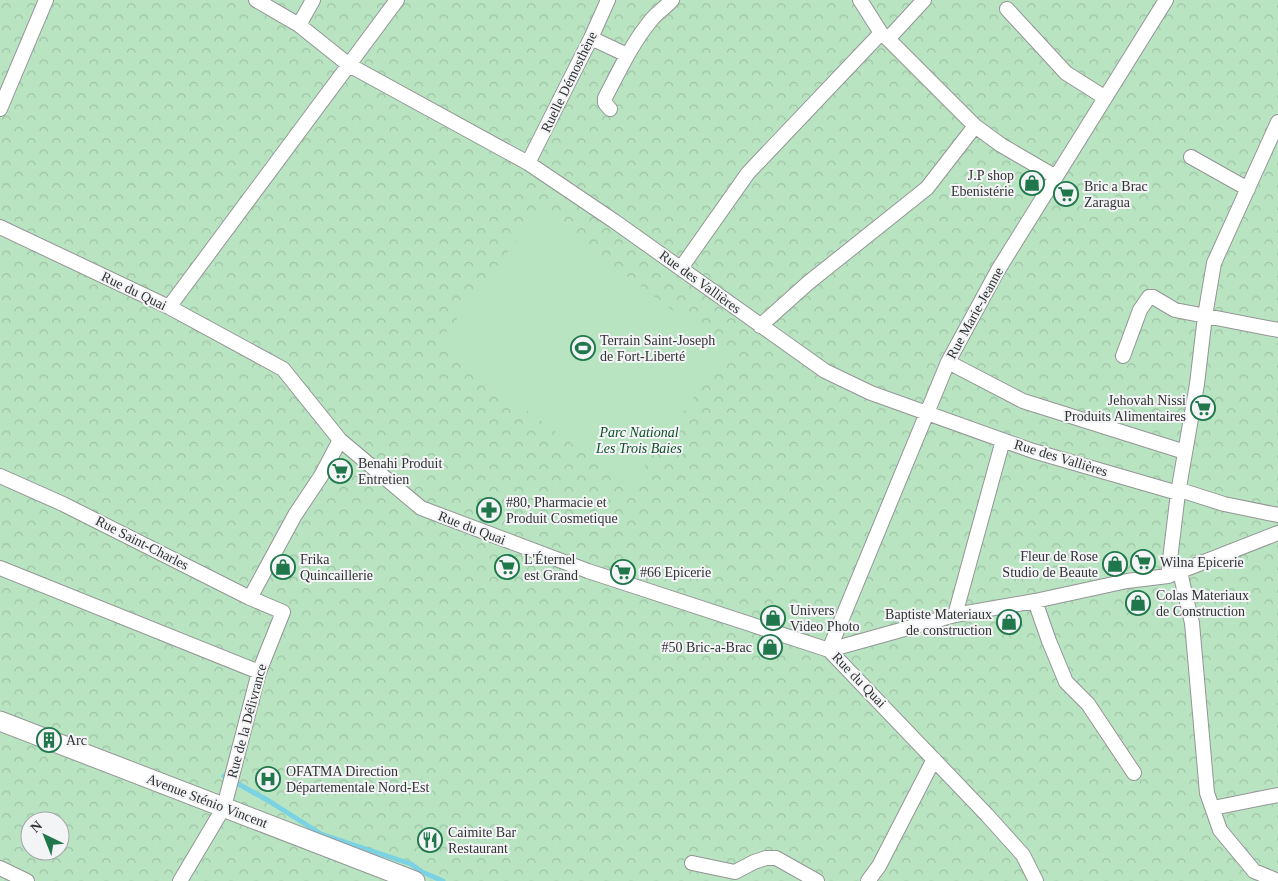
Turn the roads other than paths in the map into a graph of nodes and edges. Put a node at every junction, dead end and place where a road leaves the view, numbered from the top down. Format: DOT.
graph roads {
  1 [pos="46,0"];
  2 [pos="256,0"];
  3 [pos="313,0"];
  4 [pos="397,0"];
  5 [pos="608,0"];
  6 [pos="672,0"];
  7 [pos="860,0"];
  8 [pos="924,0"];
  9 [pos="1166,0"];
  10 [pos="1006,9"];
  11 [pos="299,25"];
  12 [pos="884,36"];
  13 [pos="591,38"];
  14 [pos="627,55"];
  15 [pos="349,65"];
  16 [pos="1104,97"];
  17 [pos="0,109"];
  18 [pos="610,109"];
  19 [pos="1278,122"];
  20 [pos="975,126"];
  21 [pos="1191,158"];
  22 [pos="528,164"];
  23 [pos="1056,177"];
  24 [pos="1248,189"];
  25 [pos="0,227"];
  26 [pos="681,268"];
  27 [pos="169,307"];
  28 [pos="1204,316"];
  29 [pos="760,326"];
  30 [pos="1278,330"];
  31 [pos="1123,356"];
  32 [pos="948,362"];
  33 [pos="926,412"];
  34 [pos="340,440"];
  35 [pos="1004,440"];
  36 [pos="1185,452"];
  37 [pos="0,476"];
  38 [pos="1179,491"];
  39 [pos="1278,515"];
  40 [pos="1278,534"];
  41 [pos="0,568"];
  42 [pos="1174,574"];
  43 [pos="250,598"];
  44 [pos="1035,601"];
  45 [pos="283,612"];
  46 [pos="955,615"];
  47 [pos="830,650"];
  48 [pos="259,672"];
  49 [pos="0,721"];
  50 [pos="934,759"];
  51 [pos="1134,773"];
  52 [pos="1278,795"];
  53 [pos="224,807"];
  54 [pos="1213,808"];
  55 [pos="692,863"];
  56 [pos="0,868"];
  57 [pos="401,877"];
  58 [pos="1278,880"];
  59 [pos="27,881"];
  60 [pos="180,881"];
  61 [pos="415,881"];
  62 [pos="817,881"];
  63 [pos="868,881"];
  64 [pos="1036,881"];
  1 -- 17 [label="street"];
  2 -- 11 [label="street, Rue des Vallières"];
  3 -- 11 [label="street"];
  4 -- 15 [label="street"];
  5 -- 13 [label="street, Ruelle Démosthène"];
  6 -- 14 [label="street"];
  7 -- 12 [label="street"];
  8 -- 12 [label="street"];
  9 -- 16 [label="street, Rue Marie-Jeanne"];
  10 -- 16 [label="street"];
  11 -- 15 [label="street, Rue des Vallières"];
  12 -- 20 [label="street"];
  12 -- 26 [label="street"];
  13 -- 14 [label="street"];
  13 -- 22 [label="street, Ruelle Démosthène"];
  14 -- 18 [label="street"];
  15 -- 22 [label="street, Rue des Vallières"];
  15 -- 27 [label="street"];
  16 -- 23 [label="street, Rue Marie-Jeanne"];
  19 -- 24 [label="street"];
  20 -- 23 [label="street"];
  20 -- 29 [label="street"];
  21 -- 24 [label="street"];
  22 -- 26 [label="street, Rue des Vallières"];
  23 -- 32 [label="street, Rue Marie-Jeanne"];
  24 -- 28 [label="street"];
  25 -- 27 [label="street, Rue du Quai"];
  26 -- 29 [label="street, Rue des Vallières"];
  27 -- 34 [label="street, Rue du Quai"];
  28 -- 30 [label="street"];
  28 -- 31 [label="street"];
  28 -- 36 [label="street"];
  29 -- 33 [label="street, Rue des Vallières"];
  32 -- 33 [label="street, Rue Marie-Jeanne"];
  32 -- 36 [label="street"];
  33 -- 35 [label="street, Rue des Vallières"];
  33 -- 47 [label="street, Rue Marie-Jeanne"];
  34 -- 43 [label="street"];
  34 -- 47 [label="street, Rue du Quai"];
  35 -- 38 [label="street, Rue des Vallières"];
  35 -- 46 [label="street"];
  36 -- 38 [label="street"];
  37 -- 43 [label="street, Rue Saint-Charles"];
  38 -- 39 [label="street, Rue des Vallières"];
  38 -- 42 [label="street"];
  40 -- 42 [label="street"];
  41 -- 48 [label="street"];
  42 -- 44 [label="street"];
  42 -- 54 [label="street"];
  43 -- 45 [label="street, Rue Saint-Charles"];
  44 -- 46 [label="street"];
  44 -- 51 [label="street"];
  45 -- 48 [label="street, Rue de la Délivrance"];
  46 -- 47 [label="street"];
  47 -- 50 [label="street, Rue du Quai"];
  48 -- 53 [label="street, Rue de la Délivrance"];
  49 -- 53 [label="main road, Avenue Sténio Vincent"];
  50 -- 63 [label="street"];
  50 -- 64 [label="street, Rue du Quai"];
  52 -- 54 [label="street"];
  53 -- 57 [label="main road, Avenue Sténio Vincent"];
  53 -- 60 [label="street, Rue de la Délivrance"];
  54 -- 58 [label="street"];
  55 -- 62 [label="street"];
  56 -- 59 [label="street"];
  57 -- 61 [label="main road, Avenue Sténio Vincent"];
}
